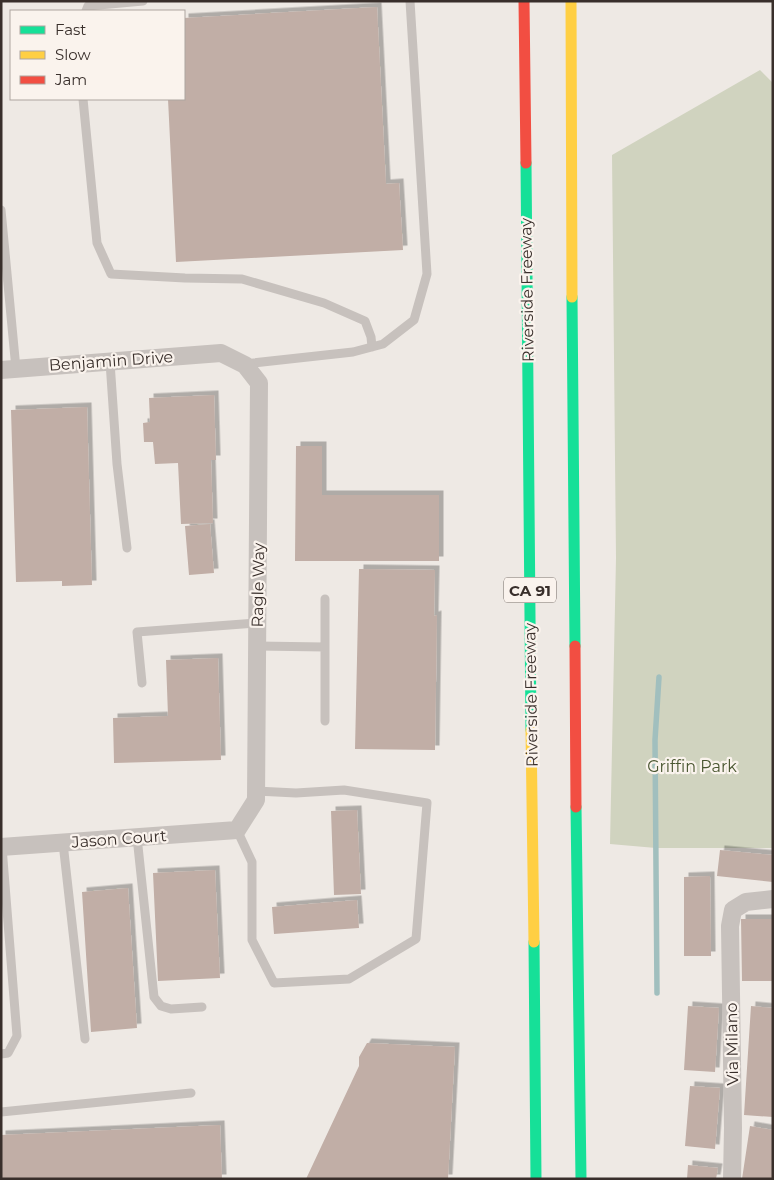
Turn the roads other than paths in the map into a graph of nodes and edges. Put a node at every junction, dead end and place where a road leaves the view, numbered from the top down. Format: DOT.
graph roads {
  1 [pos="143,1"];
  2 [pos="410,1"];
  3 [pos="524,1"];
  4 [pos="571,1"];
  5 [pos="86,10"];
  6 [pos="83,100"];
  7 [pos="1,210"];
  8 [pos="372,347"];
  9 [pos="221,353"];
  10 [pos="110,362"];
  11 [pos="244,364"];
  12 [pos="8,369"];
  13 [pos="127,548"];
  14 [pos="325,599"];
  15 [pos="257,623"];
  16 [pos="257,646"];
  17 [pos="325,647"];
  18 [pos="142,683"];
  19 [pos="325,721"];
  20 [pos="256,791"];
  21 [pos="237,830"];
  22 [pos="138,837"];
  23 [pos="63,843"];
  24 [pos="2,847"];
  25 [pos="773,899"];
  26 [pos="202,1007"];
  27 [pos="85,1039"];
  28 [pos="1,1054"];
  29 [pos="191,1094"];
  30 [pos="1,1112"];
  31 [pos="536,1179"];
  32 [pos="581,1179"];
  33 [pos="732,1179"];
  1 -- 5 [label="lane"];
  2 -- 8 [label="lane"];
  3 -- 31 [label="highway, Riverside Freeway / CA 91"];
  4 -- 32 [label="highway, CA 91"];
  6 -- 8 [label="lane"];
  7 -- 12 [label="lane"];
  8 -- 11 [label="lane"];
  9 -- 10 [label="street, Benjamin Drive"];
  9 -- 11 [label="street, Ragle Way"];
  10 -- 12 [label="street, Benjamin Drive"];
  10 -- 13 [label="lane"];
  11 -- 15 [label="street, Ragle Way"];
  14 -- 17 [label="lane"];
  15 -- 16 [label="street, Ragle Way"];
  15 -- 18 [label="lane"];
  16 -- 17 [label="lane"];
  16 -- 20 [label="street, Ragle Way"];
  17 -- 19 [label="lane"];
  20 -- 21 [label="street, Ragle Way"];
  20 -- 21 [label="lane"];
  21 -- 22 [label="street, Jason Court"];
  22 -- 23 [label="street, Jason Court"];
  22 -- 26 [label="lane"];
  23 -- 24 [label="street, Jason Court"];
  23 -- 27 [label="lane"];
  24 -- 28 [label="lane"];
  25 -- 33 [label="street, Via Milano"];
  29 -- 30 [label="lane"];
}
